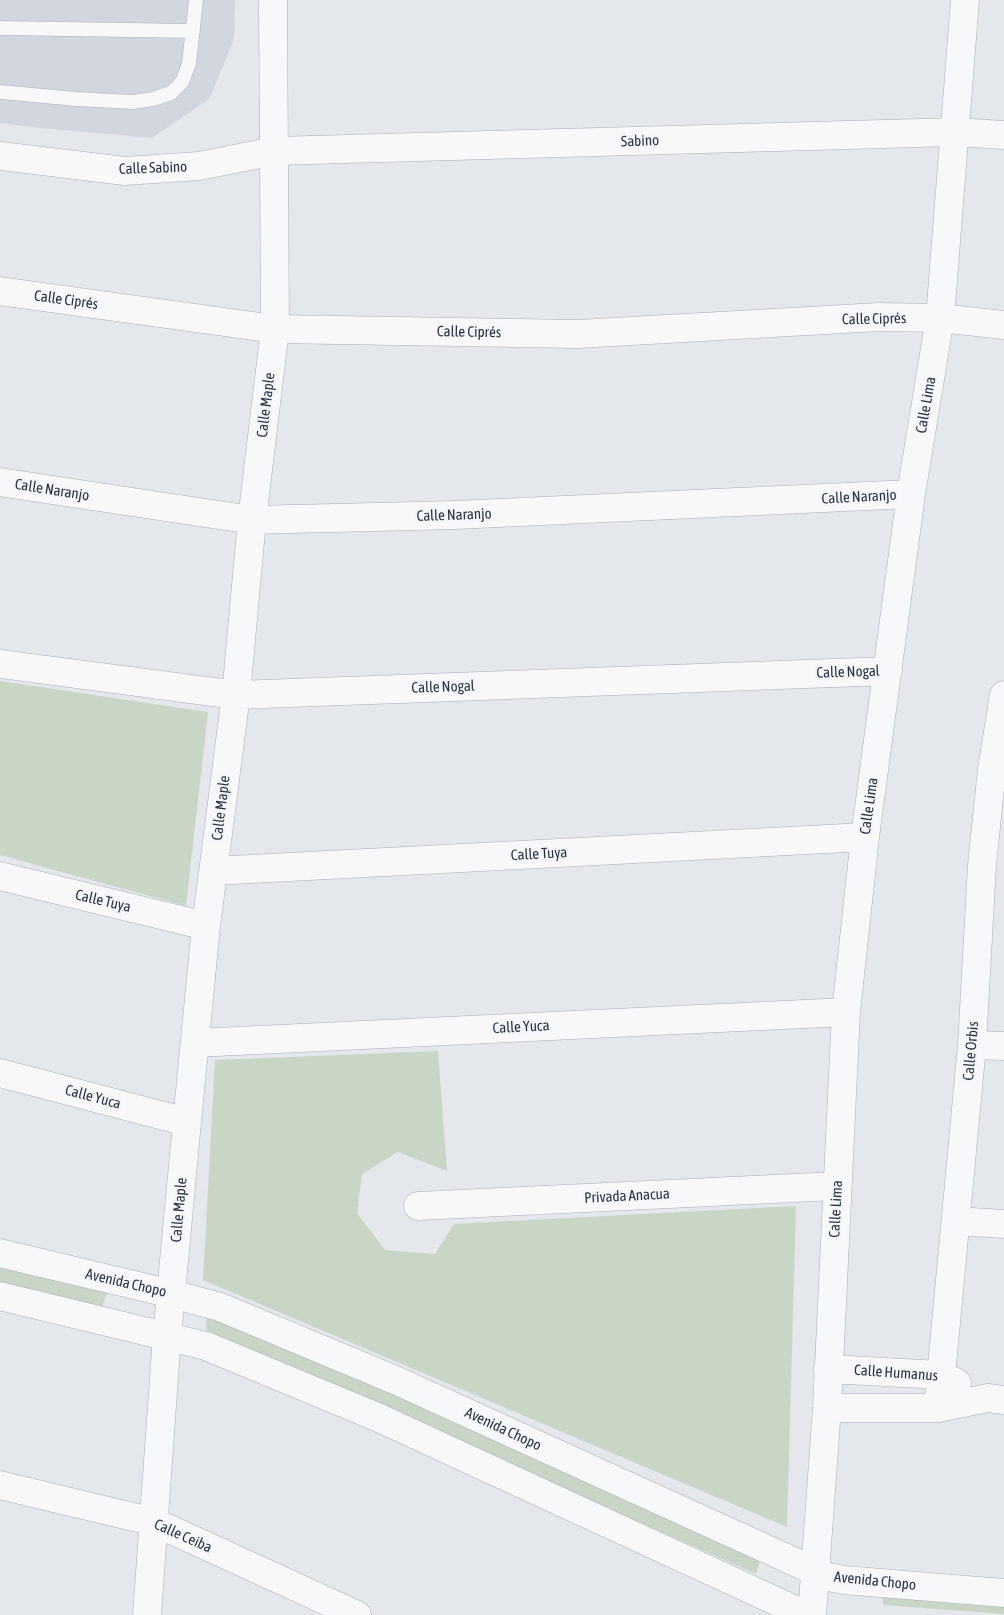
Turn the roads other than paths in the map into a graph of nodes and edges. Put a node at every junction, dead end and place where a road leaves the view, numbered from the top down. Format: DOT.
graph roads {
  1 [pos="196,0"];
  2 [pos="274,0"];
  3 [pos="965,0"];
  4 [pos="0,28"];
  5 [pos="193,31"];
  6 [pos="0,92"];
  7 [pos="955,132"];
  8 [pos="1004,135"];
  9 [pos="275,151"];
  10 [pos="0,156"];
  11 [pos="0,291"];
  12 [pos="940,318"];
  13 [pos="1004,325"];
  14 [pos="275,330"];
  15 [pos="0,482"];
  16 [pos="911,494"];
  17 [pos="252,520"];
  18 [pos="0,664"];
  19 [pos="888,671"];
  20 [pos="236,695"];
  21 [pos="1004,695"];
  22 [pos="864,837"];
  23 [pos="993,865"];
  24 [pos="213,871"];
  25 [pos="0,876"];
  26 [pos="206,926"];
  27 [pos="846,1012"];
  28 [pos="195,1043"];
  29 [pos="972,1044"];
  30 [pos="1004,1046"];
  31 [pos="0,1073"];
  32 [pos="187,1122"];
  33 [pos="836,1186"];
  34 [pos="418,1206"];
  35 [pos="956,1221"];
  36 [pos="1004,1224"];
  37 [pos="0,1253"];
  38 [pos="172,1294"];
  39 [pos="0,1296"];
  40 [pos="167,1336"];
  41 [pos="828,1369"];
  42 [pos="941,1375"];
  43 [pos="996,1399"];
  44 [pos="827,1408"];
  45 [pos="938,1408"];
  46 [pos="0,1485"];
  47 [pos="154,1522"];
  48 [pos="815,1572"];
  49 [pos="1004,1593"];
  50 [pos="146,1615"];
  51 [pos="357,1615"];
  52 [pos="806,1615"];
  53 [pos="812,1615"];
  1 -- 5 [label="lane"];
  2 -- 9 [label="street, Calle Maple"];
  3 -- 7 [label="street, Calle Lima"];
  4 -- 5 [label="lane"];
  5 -- 6 [label="lane"];
  7 -- 8 [label="street, Sabino"];
  7 -- 9 [label="street, Sabino"];
  7 -- 12 [label="street, Calle Lima"];
  9 -- 10 [label="street, Calle Sabino"];
  9 -- 14 [label="street, Calle Maple"];
  11 -- 14 [label="street, Calle Ciprés"];
  12 -- 13 [label="street"];
  12 -- 14 [label="street, Calle Ciprés"];
  12 -- 16 [label="street, Calle Lima"];
  14 -- 17 [label="street, Calle Maple"];
  15 -- 17 [label="street, Calle Naranjo"];
  16 -- 17 [label="street, Calle Naranjo"];
  16 -- 19 [label="street, Calle Lima"];
  17 -- 20 [label="street, Calle Maple"];
  18 -- 20 [label="street, Calle Nogal"];
  19 -- 20 [label="street, Calle Nogal"];
  19 -- 22 [label="street, Calle Lima"];
  20 -- 24 [label="street, Calle Maple"];
  21 -- 23 [label="street, Calle Orbis"];
  22 -- 24 [label="street, Calle Tuya"];
  22 -- 27 [label="street, Calle Lima"];
  23 -- 29 [label="street, Calle Orbis"];
  24 -- 26 [label="street, Calle Maple"];
  25 -- 26 [label="street, Calle Tuya"];
  26 -- 28 [label="street, Calle Maple"];
  27 -- 28 [label="street, Calle Yuca"];
  27 -- 33 [label="street, Calle Lima"];
  28 -- 32 [label="street, Calle Maple"];
  29 -- 30 [label="street"];
  29 -- 35 [label="street, Calle Orbis"];
  31 -- 32 [label="street, Calle Yuca"];
  32 -- 38 [label="street, Calle Maple"];
  33 -- 34 [label="street, Privada Anacua"];
  33 -- 41 [label="street, Calle Lima"];
  35 -- 36 [label="street"];
  35 -- 42 [label="street, Calle Orbis"];
  37 -- 38 [label="street, Avenida Chopo"];
  38 -- 40 [label="street, Calle Maple"];
  38 -- 48 [label="street, Avenida Chopo"];
  39 -- 40 [label="street"];
  40 -- 47 [label="street, Calle Maple"];
  40 -- 52 [label="street"];
  41 -- 42 [label="street, Calle Humanus"];
  41 -- 44 [label="street, Calle Lima"];
  42 -- 43 [label="street, Calle Humanus"];
  42 -- 45 [label="street, Calle Orbis"];
  43 -- 45 [label="street, Calle Humanus"];
  44 -- 45 [label="street, Calle Humanus"];
  44 -- 48 [label="street, Calle Lima"];
  46 -- 47 [label="street, Calle Ceiba"];
  47 -- 50 [label="street, Calle Maple"];
  47 -- 51 [label="street, Calle Ceiba"];
  48 -- 49 [label="street, Avenida Chopo"];
  48 -- 53 [label="street, Calle Lima"];
}
